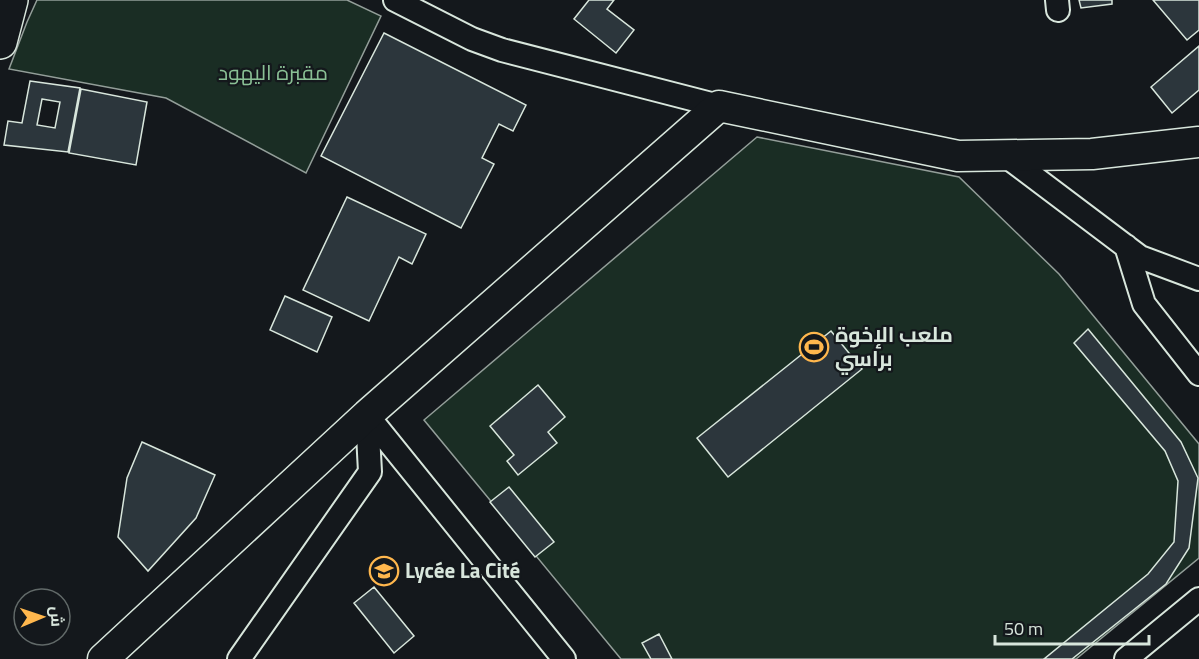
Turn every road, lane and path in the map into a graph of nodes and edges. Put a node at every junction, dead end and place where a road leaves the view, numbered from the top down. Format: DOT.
graph roads {
  1 [pos="11,0"];
  2 [pos="395,0"];
  3 [pos="0,42"];
  4 [pos="719,106"];
  5 [pos="1198,143"];
  6 [pos="1006,156"];
  7 [pos="1126,246"];
  8 [pos="1199,279"];
  9 [pos="1199,374"];
  10 [pos="367,415"];
  11 [pos="1199,599"];
  12 [pos="103,659"];
  13 [pos="239,659"];
  14 [pos="564,659"];
  15 [pos="1126,659"];
  1 -- 3 [label="highway"];
  2 -- 4 [label="street"];
  4 -- 6 [label="main road"];
  4 -- 10 [label="main road"];
  5 -- 6 [label="main road"];
  6 -- 7 [label="street"];
  7 -- 8 [label="street"];
  7 -- 9 [label="street"];
  10 -- 12 [label="main road"];
  10 -- 13 [label="street"];
  10 -- 14 [label="street"];
  11 -- 15 [label="street"];
}
